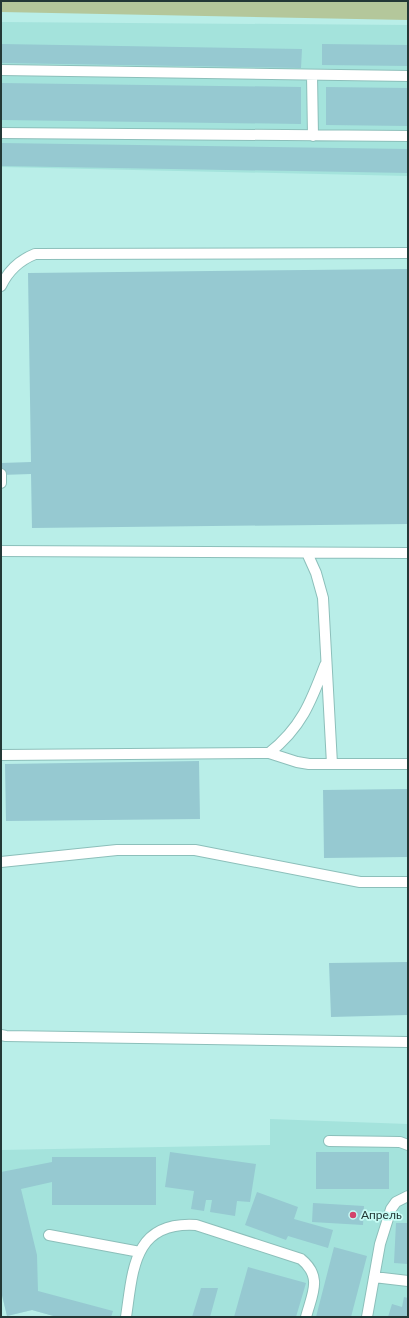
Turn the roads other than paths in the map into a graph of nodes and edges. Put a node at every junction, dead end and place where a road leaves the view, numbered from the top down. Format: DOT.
graph roads {
  1 [pos="1,70"];
  2 [pos="312,75"];
  3 [pos="408,76"];
  4 [pos="1,133"];
  5 [pos="313,136"];
  6 [pos="408,136"];
  7 [pos="408,253"];
  8 [pos="1,286"];
  9 [pos="1,474"];
  10 [pos="1,483"];
  11 [pos="1,551"];
  12 [pos="307,553"];
  13 [pos="408,553"];
  14 [pos="326,662"];
  15 [pos="269,753"];
  16 [pos="1,754"];
  17 [pos="332,764"];
  18 [pos="408,764"];
  19 [pos="1,862"];
  20 [pos="408,882"];
  21 [pos="1,1035"];
  22 [pos="408,1042"];
  23 [pos="329,1141"];
  24 [pos="408,1145"];
  25 [pos="408,1196"];
  26 [pos="49,1235"];
  27 [pos="140,1252"];
  28 [pos="374,1277"];
  29 [pos="408,1281"];
  30 [pos="126,1317"];
  31 [pos="306,1317"];
  32 [pos="367,1317"];
  1 -- 2 [label="lane"];
  2 -- 3 [label="lane"];
  2 -- 5 [label="lane"];
  4 -- 5 [label="lane"];
  5 -- 6 [label="lane"];
  7 -- 8 [label="lane"];
  9 -- 10 [label="lane"];
  11 -- 12 [label="lane"];
  12 -- 13 [label="lane"];
  12 -- 14 [label="lane"];
  14 -- 15 [label="lane"];
  14 -- 17 [label="lane"];
  15 -- 16 [label="lane"];
  15 -- 17 [label="lane"];
  17 -- 18 [label="lane"];
  19 -- 20 [label="lane"];
  21 -- 22 [label="lane"];
  23 -- 24 [label="lane"];
  25 -- 28 [label="lane"];
  26 -- 27 [label="lane"];
  27 -- 30 [label="lane"];
  27 -- 31 [label="lane"];
  28 -- 29 [label="lane"];
  28 -- 32 [label="lane"];
}
